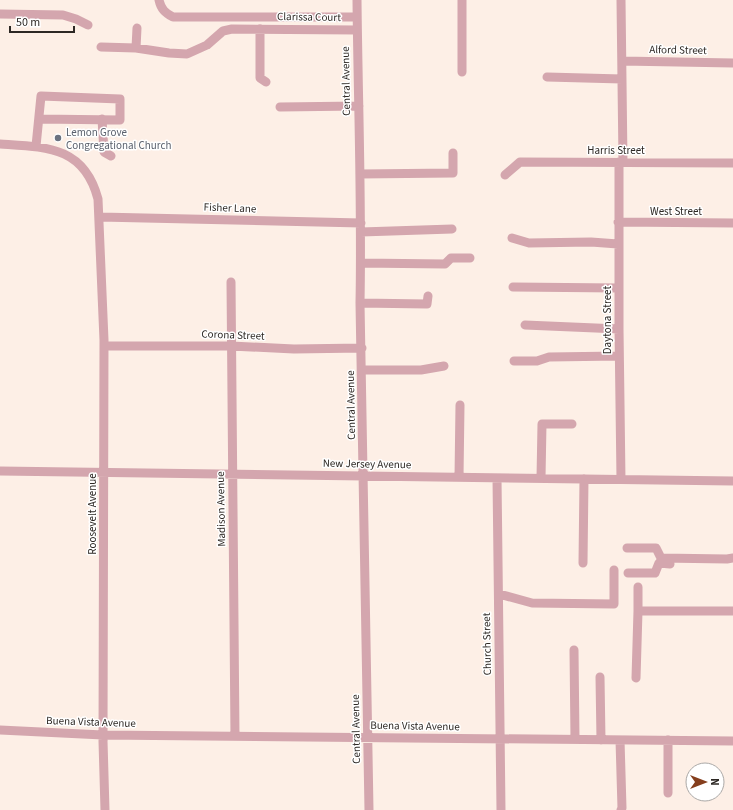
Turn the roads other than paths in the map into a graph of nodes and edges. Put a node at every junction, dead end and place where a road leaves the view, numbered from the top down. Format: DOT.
graph roads {
  1 [pos="159,0"];
  2 [pos="357,0"];
  3 [pos="462,0"];
  4 [pos="622,0"];
  5 [pos="0,14"];
  6 [pos="357,17"];
  7 [pos="88,25"];
  8 [pos="137,28"];
  9 [pos="260,29"];
  10 [pos="357,30"];
  11 [pos="101,47"];
  12 [pos="136,48"];
  13 [pos="622,61"];
  14 [pos="733,63"];
  15 [pos="462,72"];
  16 [pos="547,77"];
  17 [pos="622,79"];
  18 [pos="266,82"];
  19 [pos="359,106"];
  20 [pos="280,107"];
  21 [pos="39,119"];
  22 [pos="102,120"];
  23 [pos="0,144"];
  24 [pos="36,146"];
  25 [pos="453,153"];
  26 [pos="111,156"];
  27 [pos="621,162"];
  28 [pos="733,163"];
  29 [pos="360,174"];
  30 [pos="505,175"];
  31 [pos="100,218"];
  32 [pos="618,222"];
  33 [pos="733,223"];
  34 [pos="360,228"];
  35 [pos="452,229"];
  36 [pos="512,238"];
  37 [pos="618,244"];
  38 [pos="470,258"];
  39 [pos="361,263"];
  40 [pos="231,282"];
  41 [pos="513,287"];
  42 [pos="618,288"];
  43 [pos="428,296"];
  44 [pos="360,303"];
  45 [pos="525,325"];
  46 [pos="619,329"];
  47 [pos="104,346"];
  48 [pos="231,346"];
  49 [pos="362,348"];
  50 [pos="619,356"];
  51 [pos="514,361"];
  52 [pos="444,366"];
  53 [pos="362,370"];
  54 [pos="460,405"];
  55 [pos="572,424"];
  56 [pos="0,471"];
  57 [pos="104,473"];
  58 [pos="233,474"];
  59 [pos="364,476"];
  60 [pos="459,477"];
  61 [pos="497,478"];
  62 [pos="541,478"];
  63 [pos="584,479"];
  64 [pos="621,479"];
  65 [pos="733,481"];
  66 [pos="627,548"];
  67 [pos="733,558"];
  68 [pos="583,563"];
  69 [pos="733,565"];
  70 [pos="614,570"];
  71 [pos="628,573"];
  72 [pos="638,587"];
  73 [pos="499,594"];
  74 [pos="638,611"];
  75 [pos="733,611"];
  76 [pos="574,650"];
  77 [pos="600,677"];
  78 [pos="636,678"];
  79 [pos="0,730"];
  80 [pos="103,735"];
  81 [pos="235,736"];
  82 [pos="368,737"];
  83 [pos="500,739"];
  84 [pos="575,740"];
  85 [pos="601,740"];
  86 [pos="620,740"];
  87 [pos="668,740"];
  88 [pos="733,741"];
  89 [pos="668,794"];
  90 [pos="105,810"];
  91 [pos="369,810"];
  92 [pos="501,810"];
  93 [pos="620,810"];
  1 -- 6 [label="street"];
  2 -- 6 [label="street, Central Avenue"];
  3 -- 15 [label="street"];
  4 -- 13 [label="street, Daytona Street"];
  5 -- 7 [label="street"];
  6 -- 10 [label="street, Central Avenue"];
  8 -- 12 [label="street"];
  9 -- 10 [label="street, Clarissa Court"];
  9 -- 12 [label="street, Clarissa Court"];
  9 -- 18 [label="street"];
  10 -- 19 [label="street, Central Avenue"];
  11 -- 12 [label="street, Clarissa Court"];
  13 -- 14 [label="street, Alford Street"];
  13 -- 17 [label="street, Daytona Street"];
  16 -- 17 [label="street"];
  17 -- 27 [label="street, Daytona Street"];
  19 -- 20 [label="street"];
  19 -- 29 [label="street, Central Avenue"];
  21 -- 22 [label="street"];
  21 -- 22 [label="street"];
  21 -- 24 [label="street"];
  22 -- 26 [label="street"];
  23 -- 24 [label="street, Roosevelt Avenue"];
  24 -- 31 [label="street, Roosevelt Avenue"];
  25 -- 29 [label="street"];
  27 -- 28 [label="street, Harris Street"];
  27 -- 30 [label="street, Harris Street"];
  27 -- 32 [label="street, Daytona Street"];
  29 -- 34 [label="street, Central Avenue"];
  31 -- 34 [label="street, Fisher Lane"];
  31 -- 47 [label="street, Roosevelt Avenue"];
  32 -- 33 [label="street, West Street"];
  32 -- 37 [label="street, Daytona Street"];
  34 -- 35 [label="street, Fisher Lane"];
  34 -- 39 [label="street, Central Avenue"];
  36 -- 37 [label="street"];
  37 -- 42 [label="street, Daytona Street"];
  38 -- 39 [label="street"];
  39 -- 44 [label="street, Central Avenue"];
  40 -- 48 [label="street, Madison Avenue"];
  41 -- 42 [label="street"];
  42 -- 46 [label="street, Daytona Street"];
  43 -- 44 [label="street"];
  44 -- 49 [label="street, Central Avenue"];
  45 -- 46 [label="street"];
  46 -- 50 [label="street, Daytona Street"];
  47 -- 48 [label="street, Corona Street"];
  47 -- 57 [label="street, Roosevelt Avenue"];
  48 -- 49 [label="street, Corona Street"];
  48 -- 58 [label="street, Madison Avenue"];
  49 -- 53 [label="street, Central Avenue"];
  50 -- 51 [label="street"];
  50 -- 64 [label="street, Daytona Street"];
  52 -- 53 [label="street"];
  53 -- 59 [label="street, Central Avenue"];
  54 -- 60 [label="street"];
  55 -- 62 [label="street"];
  56 -- 57 [label="street, New Jersey Avenue"];
  57 -- 58 [label="street, New Jersey Avenue"];
  57 -- 80 [label="street, Roosevelt Avenue"];
  58 -- 59 [label="street, New Jersey Avenue"];
  58 -- 81 [label="street, Madison Avenue"];
  59 -- 60 [label="street, New Jersey Avenue"];
  59 -- 82 [label="street, Central Avenue"];
  60 -- 61 [label="street, New Jersey Avenue"];
  61 -- 62 [label="street, New Jersey Avenue"];
  61 -- 73 [label="street, Church Street"];
  62 -- 63 [label="street, New Jersey Avenue"];
  63 -- 64 [label="street, New Jersey Avenue"];
  63 -- 68 [label="street"];
  64 -- 65 [label="street, New Jersey Avenue"];
  66 -- 67 [label="street"];
  69 -- 71 [label="street"];
  70 -- 73 [label="street"];
  72 -- 74 [label="street"];
  73 -- 83 [label="street, Church Street"];
  74 -- 75 [label="street"];
  74 -- 78 [label="street"];
  76 -- 84 [label="street"];
  77 -- 85 [label="street"];
  79 -- 80 [label="street, Buena Vista Avenue"];
  80 -- 81 [label="street, Buena Vista Avenue"];
  80 -- 90 [label="street, Roosevelt Avenue"];
  81 -- 82 [label="street, Buena Vista Avenue"];
  82 -- 83 [label="street, Buena Vista Avenue"];
  82 -- 91 [label="street, Central Avenue"];
  83 -- 84 [label="street, Buena Vista Avenue"];
  83 -- 92 [label="street, Church Street"];
  84 -- 85 [label="street, Buena Vista Avenue"];
  85 -- 86 [label="street, Buena Vista Avenue"];
  86 -- 87 [label="street, Buena Vista Avenue"];
  86 -- 93 [label="street"];
  87 -- 88 [label="street, Buena Vista Avenue"];
  87 -- 89 [label="street"];
}
